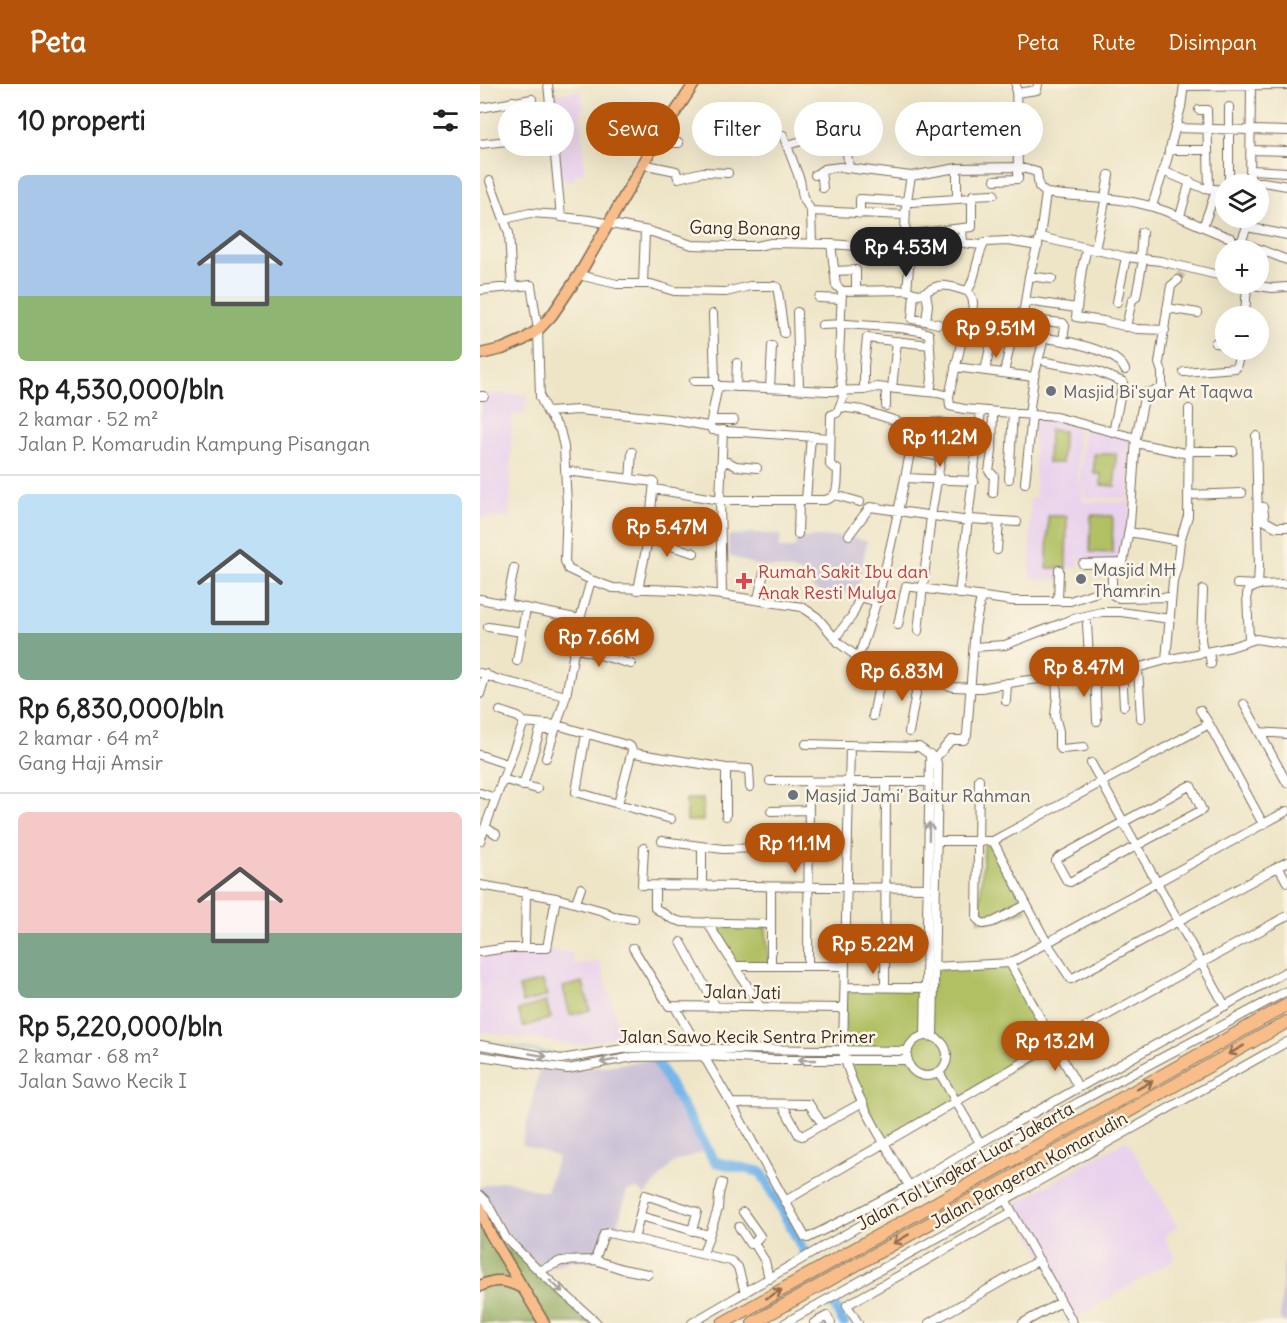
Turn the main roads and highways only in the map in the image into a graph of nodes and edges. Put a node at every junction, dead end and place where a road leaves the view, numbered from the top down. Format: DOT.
graph roads {
  1 [pos="694,84"];
  2 [pos="480,354"];
  3 [pos="1287,1005"];
  4 [pos="1287,1022"];
  5 [pos="480,1207"];
  6 [pos="480,1286"];
  7 [pos="525,1291"];
  8 [pos="544,1323"];
  9 [pos="723,1323"];
  10 [pos="753,1323"];
  1 -- 2 [label="main road"];
  9 -- 3 [label="highway, Jalan Tol Lingkar Luar Jakarta, one-way"];
  4 -- 10 [label="highway, Jalan Tol Lingkar Luar Jakarta, one-way"];
  5 -- 7 [label="main road"];
  6 -- 7 [label="main road"];
  7 -- 8 [label="main road"];
}
